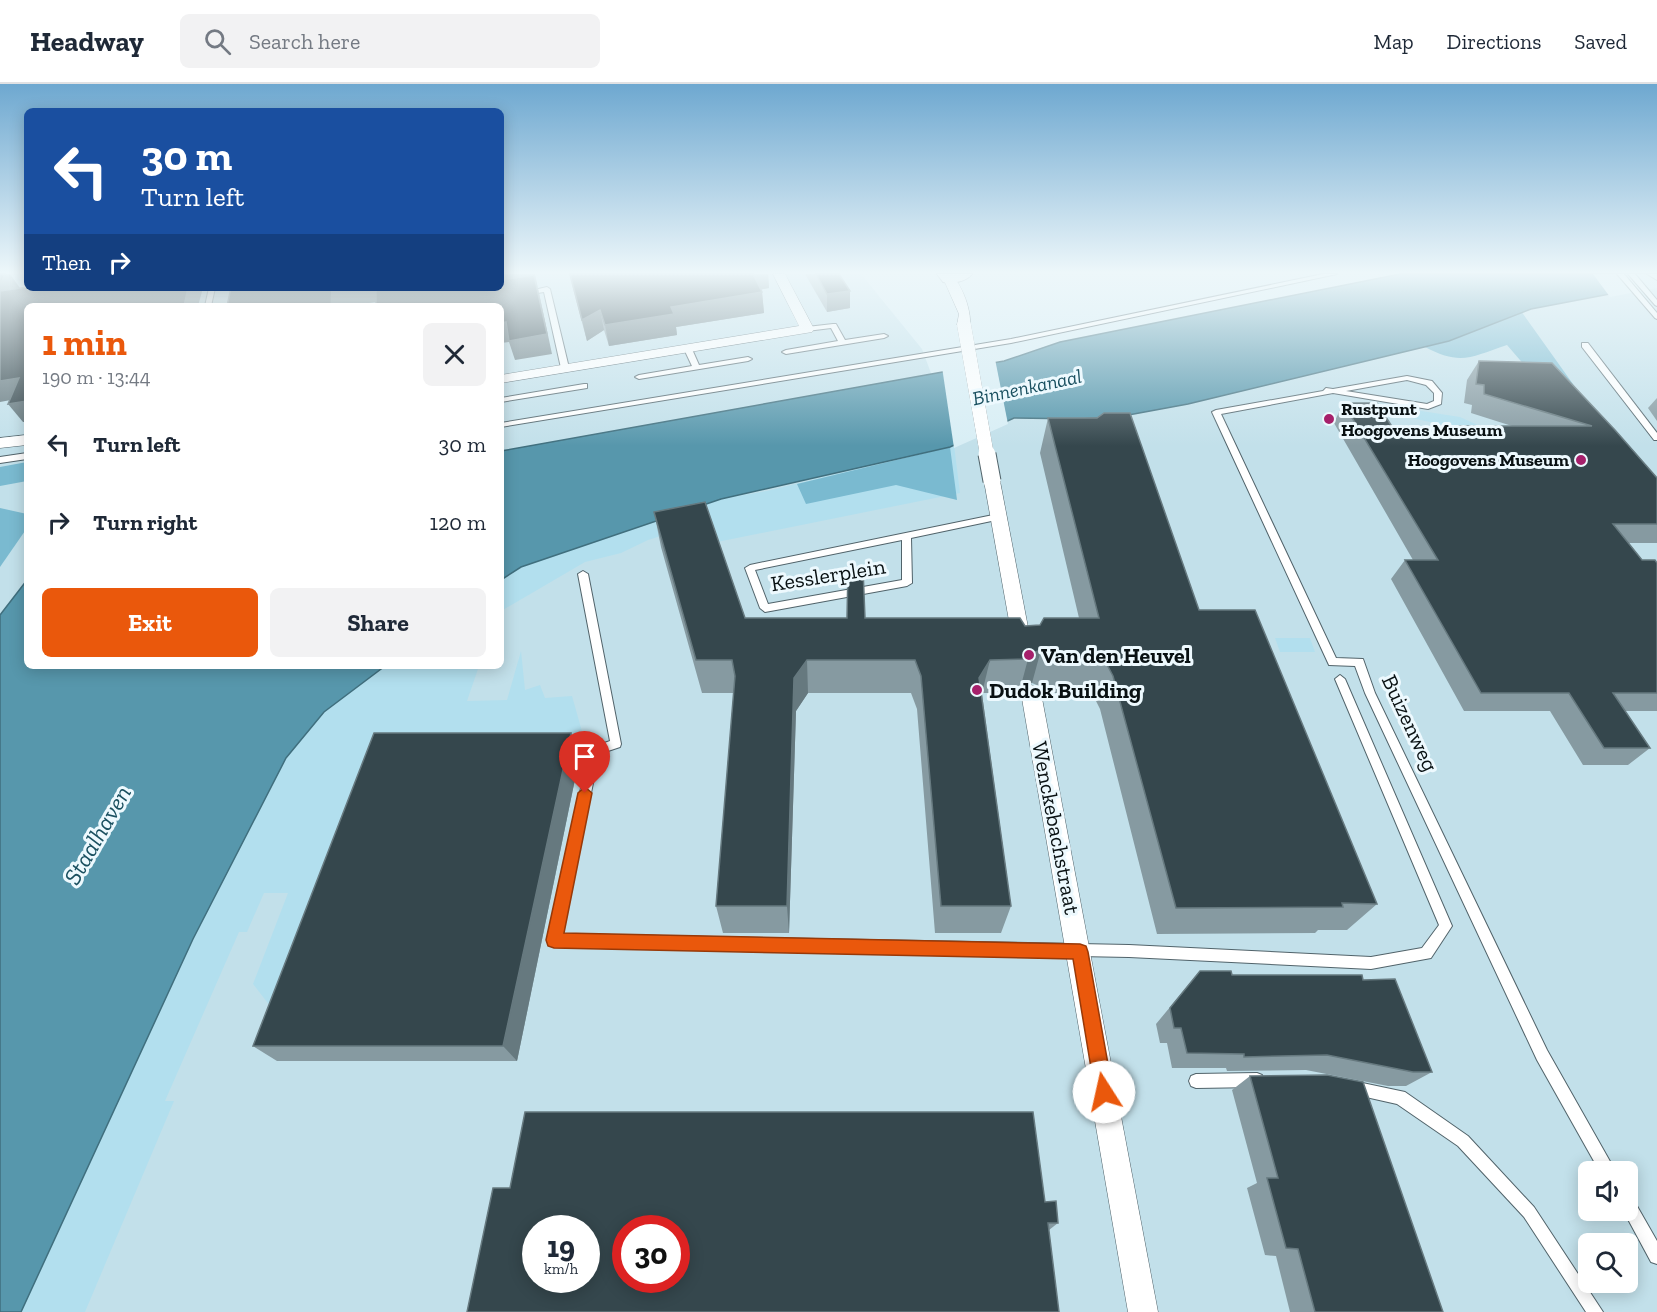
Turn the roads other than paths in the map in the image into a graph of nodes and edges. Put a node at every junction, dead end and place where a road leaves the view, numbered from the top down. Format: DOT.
graph roads {
  1 [pos="557,331"];
  2 [pos="793,331"];
  3 [pos="835,331"];
  4 [pos="965,331"];
  5 [pos="1058,331"];
  6 [pos="885,336"];
  7 [pos="843,343"];
  8 [pos="1585,345"];
  9 [pos="688,348"];
  10 [pos="786,352"];
  11 [pos="748,359"];
  12 [pos="565,368"];
  13 [pos="696,368"];
  14 [pos="639,377"];
  15 [pos="504,378"];
  16 [pos="584,386"];
  17 [pos="1326,390"];
  18 [pos="504,399"];
  19 [pos="504,425"];
  20 [pos="1657,438"];
  21 [pos="24,440"];
  22 [pos="0,443"];
  23 [pos="24,456"];
  24 [pos="0,460"];
  25 [pos="998,517"];
  26 [pos="906,536"];
  27 [pos="583,574"];
  28 [pos="1023,652"];
  29 [pos="1340,679"];
  30 [pos="1031,693"];
  31 [pos="1080,952"];
  32 [pos="1273,1079"];
  33 [pos="1196,1081"];
  34 [pos="1341,1086"];
  35 [pos="1603,1161"];
  36 [pos="1637,1221"];
  37 [pos="1657,1256"];
  38 [pos="1143,1312"];
  39 [pos="1595,1312"];
  1 -- 12 [label="lane"];
  2 -- 9 [label="street"];
  3 -- 7 [label="lane"];
  4 -- 25 [label="street, bridge"];
  5 -- 19 [label="lane"];
  6 -- 7 [label="lane"];
  7 -- 10 [label="lane"];
  8 -- 20 [label="lane"];
  9 -- 12 [label="street"];
  9 -- 13 [label="lane"];
  11 -- 13 [label="lane"];
  12 -- 15 [label="street"];
  13 -- 14 [label="lane"];
  16 -- 18 [label="lane"];
  17 -- 17 [label="lane, Buizenweg"];
  17 -- 35 [label="lane, Buizenweg"];
  21 -- 22 [label="street"];
  23 -- 24 [label="lane"];
  25 -- 26 [label="lane, Kesslerplein"];
  25 -- 28 [label="street"];
  26 -- 26 [label="lane, Kesslerplein"];
  27 -- 31 [label="lane"];
  29 -- 31 [label="lane"];
  30 -- 31 [label="street, Wenckebachstraat"];
  31 -- 38 [label="street, Wenckebachstraat"];
  32 -- 33 [label="lane"];
  34 -- 39 [label="lane"];
  36 -- 37 [label="lane"];
}
